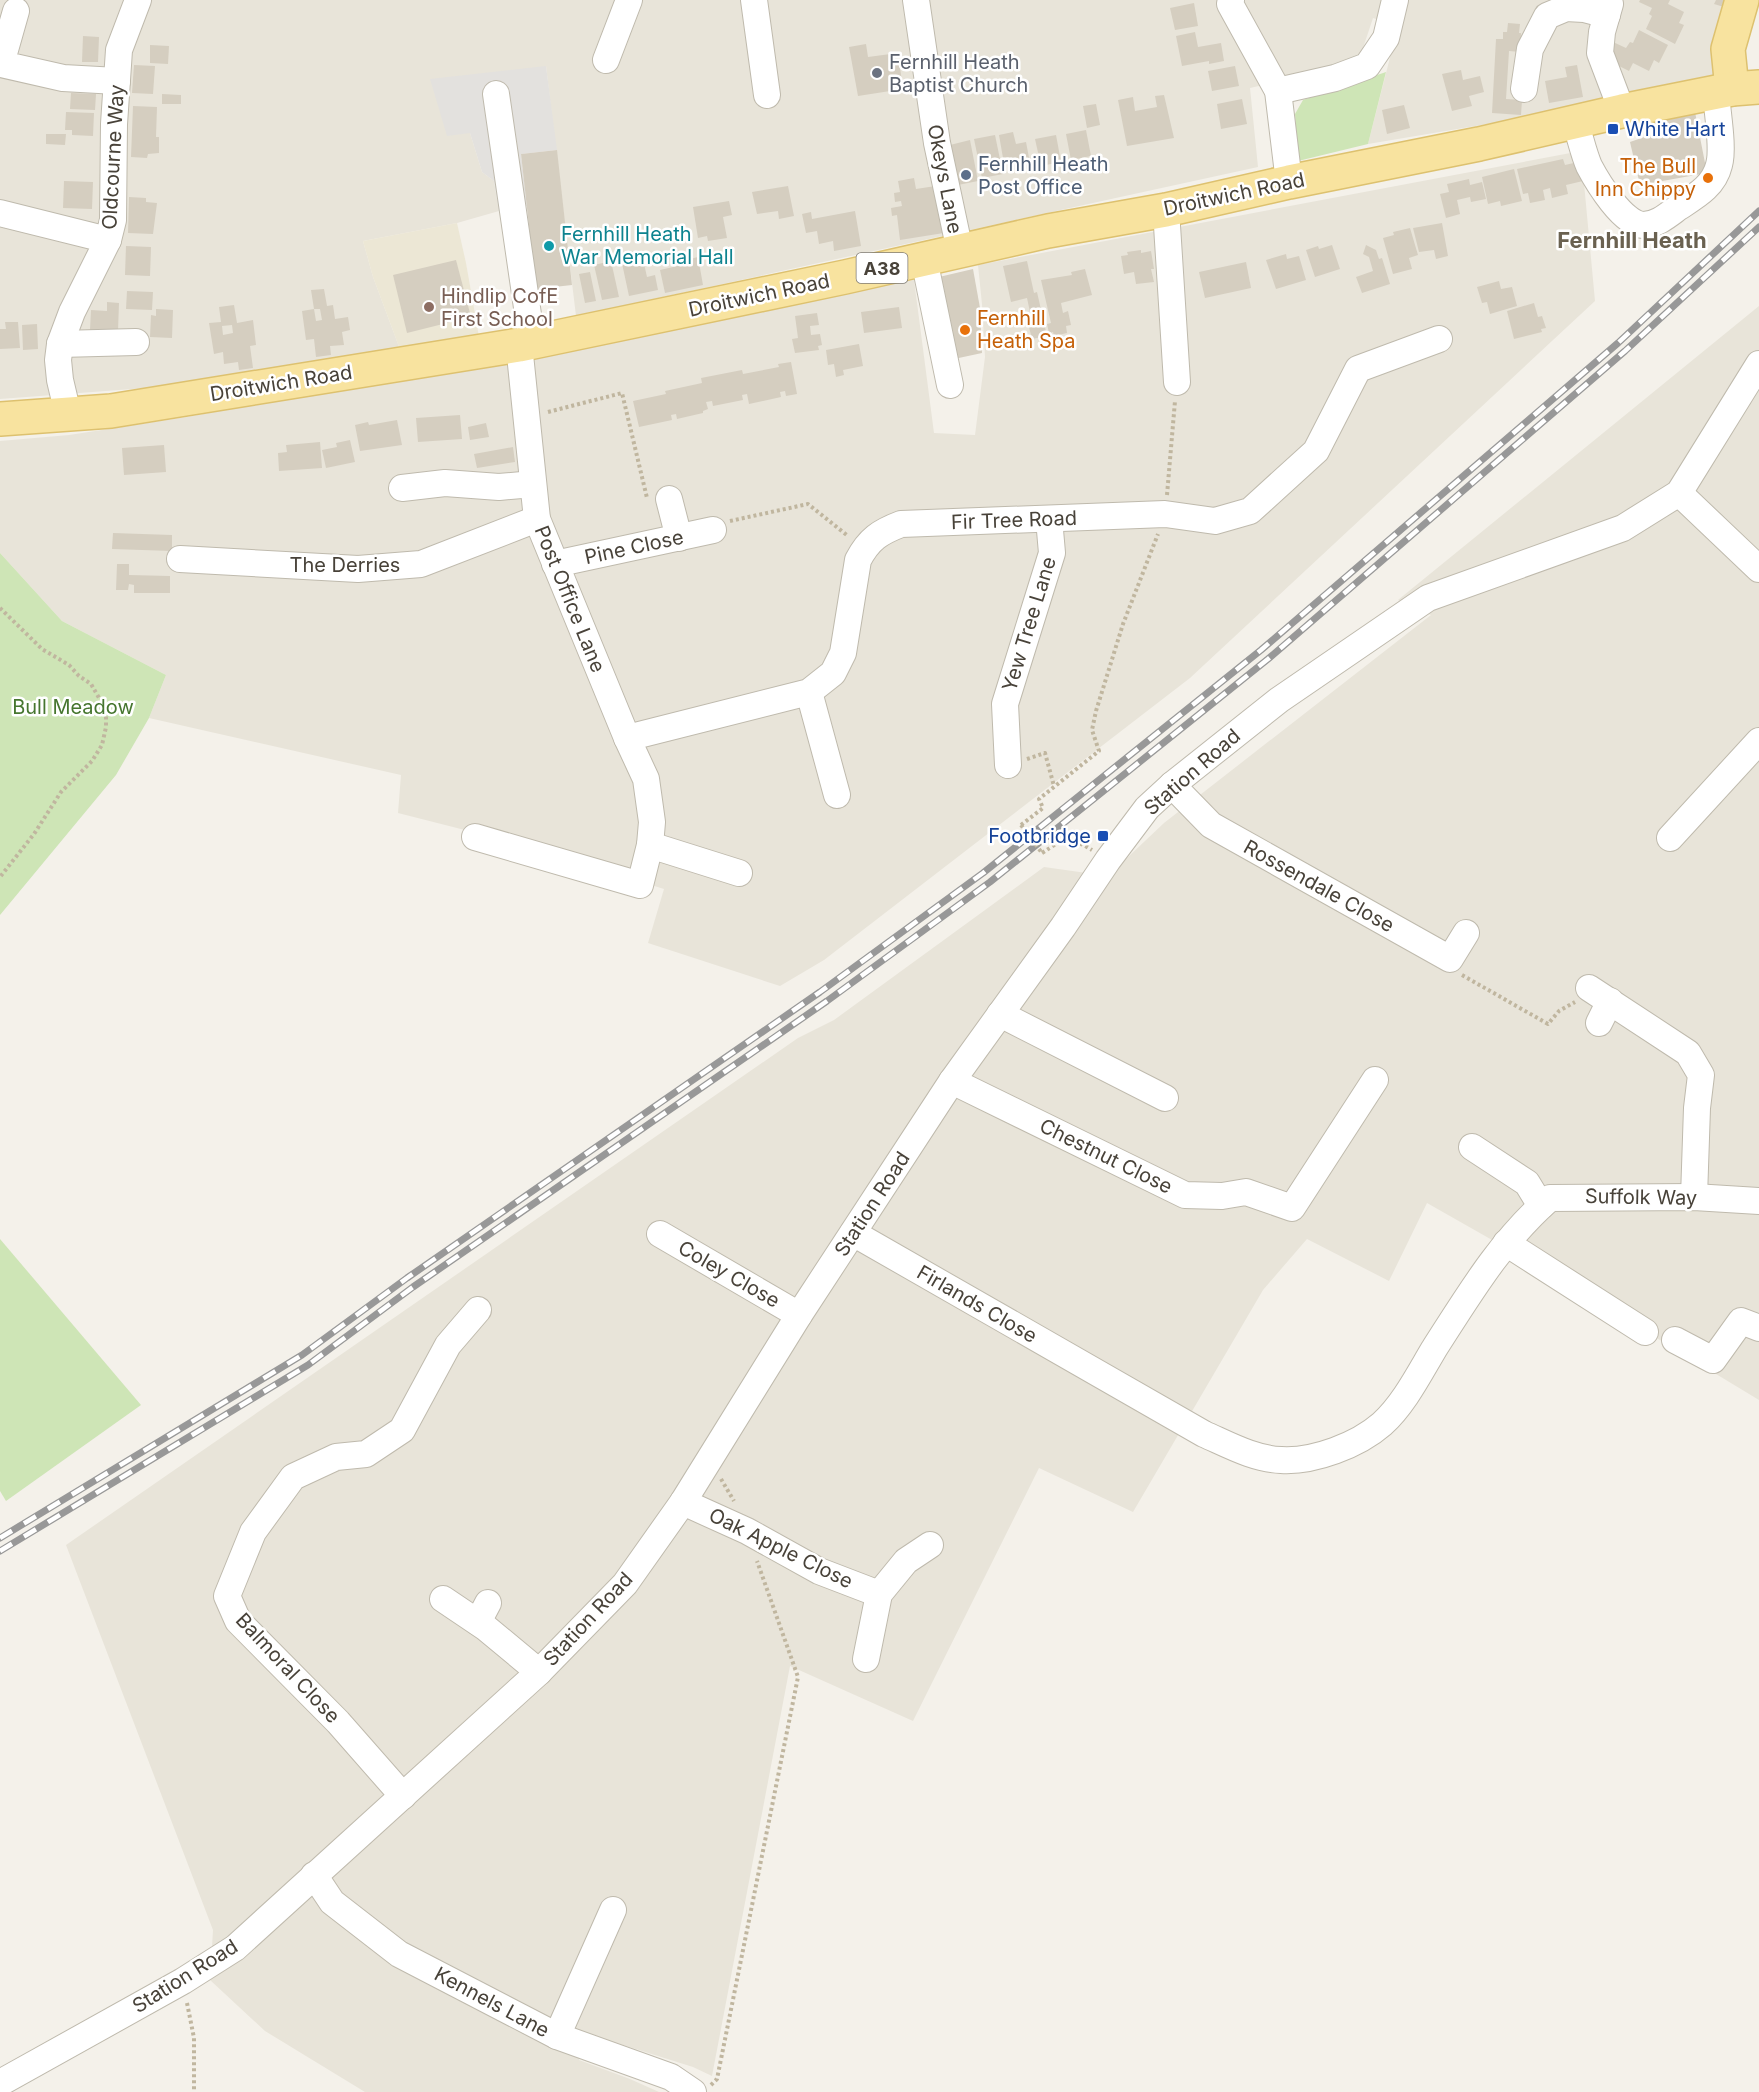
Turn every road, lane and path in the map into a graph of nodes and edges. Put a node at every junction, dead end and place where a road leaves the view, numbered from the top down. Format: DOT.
graph roads {
  1 [pos="138,0"];
  2 [pos="630,0"];
  3 [pos="754,0"];
  4 [pos="916,0"];
  5 [pos="1230,0"];
  6 [pos="1395,0"];
  7 [pos="1743,0"];
  8 [pos="16,11"];
  9 [pos="606,60"];
  10 [pos="117,81"];
  11 [pos="1524,89"];
  12 [pos="1736,90"];
  13 [pos="1278,91"];
  14 [pos="496,94"];
  15 [pos="767,95"];
  16 [pos="1622,111"];
  17 [pos="1575,122"];
  18 [pos="1289,182"];
  19 [pos="1166,210"];
  20 [pos="0,213"];
  21 [pos="108,240"];
  22 [pos="960,251"];
  23 [pos="924,259"];
  24 [pos="1439,339"];
  25 [pos="136,342"];
  26 [pos="525,343"];
  27 [pos="60,344"];
  28 [pos="1759,364"];
  29 [pos="1177,382"];
  30 [pos="950,385"];
  31 [pos="68,414"];
  32 [pos="0,418"];
  33 [pos="526,418"];
  34 [pos="533,484"];
  35 [pos="402,488"];
  36 [pos="1679,493"];
  37 [pos="670,502"];
  38 [pos="1165,514"];
  39 [pos="537,519"];
  40 [pos="1049,519"];
  41 [pos="713,530"];
  42 [pos="679,538"];
  43 [pos="864,549"];
  44 [pos="180,559"];
  45 [pos="555,564"];
  46 [pos="1759,569"];
  47 [pos="0,608"];
  48 [pos="809,692"];
  49 [pos="627,738"];
  50 [pos="1759,741"];
  51 [pos="1008,765"];
  52 [pos="1172,785"];
  53 [pos="1054,786"];
  54 [pos="837,795"];
  55 [pos="475,837"];
  56 [pos="1670,838"];
  57 [pos="650,845"];
  58 [pos="1107,860"];
  59 [pos="739,873"];
  60 [pos="0,878"];
  61 [pos="1466,933"];
  62 [pos="1450,959"];
  63 [pos="1600,1004"];
  64 [pos="1000,1014"];
  65 [pos="1375,1080"];
  66 [pos="952,1081"];
  67 [pos="1165,1098"];
  68 [pos="1472,1147"];
  69 [pos="1694,1197"];
  70 [pos="1759,1201"];
  71 [pos="1535,1211"];
  72 [pos="854,1233"];
  73 [pos="660,1234"];
  74 [pos="1506,1244"];
  75 [pos="478,1310"];
  76 [pos="799,1315"];
  77 [pos="1759,1328"];
  78 [pos="1645,1332"];
  79 [pos="1675,1340"];
  80 [pos="709,1457"];
  81 [pos="683,1502"];
  82 [pos="747,1531"];
  83 [pos="930,1545"];
  84 [pos="879,1594"];
  85 [pos="443,1599"];
  86 [pos="866,1659"];
  87 [pos="539,1672"];
  88 [pos="403,1796"];
  89 [pos="314,1875"];
  90 [pos="613,1910"];
  91 [pos="183,1981"];
  92 [pos="557,2036"];
  93 [pos="0,2083"];
  94 [pos="194,2092"];
  95 [pos="693,2092"];
  96 [pos="705,2092"];
  1 -- 10 [label="street, Oldcourne Way"];
  2 -- 9 [label="street"];
  3 -- 15 [label="street"];
  4 -- 22 [label="street, Okeys Lane"];
  5 -- 13 [label="street"];
  6 -- 13 [label="street"];
  7 -- 12 [label="main road"];
  8 -- 10 [label="street"];
  10 -- 21 [label="street, Oldcourne Way"];
  11 -- 16 [label="street"];
  12 -- 16 [label="main road, Droitwich Road / A38"];
  12 -- 17 [label="street"];
  13 -- 18 [label="street"];
  14 -- 26 [label="street, Post Office Lane"];
  16 -- 17 [label="main road, Droitwich Road / A38"];
  17 -- 18 [label="main road, Droitwich Road / A38"];
  18 -- 19 [label="main road, Droitwich Road / A38"];
  19 -- 22 [label="main road, Droitwich Road / A38"];
  19 -- 29 [label="street"];
  20 -- 21 [label="street"];
  21 -- 27 [label="street, Oldcourne Way"];
  22 -- 23 [label="main road, Droitwich Road / A38"];
  23 -- 26 [label="main road, Droitwich Road / A38"];
  23 -- 30 [label="street"];
  24 -- 38 [label="street, Fir Tree Road"];
  25 -- 27 [label="street"];
  26 -- 31 [label="main road, Droitwich Road / A38"];
  26 -- 33 [label="street, Post Office Lane"];
  27 -- 31 [label="street, Oldcourne Way"];
  28 -- 36 [label="street, Station Road"];
  29 -- 38 [label="path"];
  31 -- 32 [label="main road, Droitwich Road / A38"];
  33 -- 34 [label="street, Post Office Lane"];
  33 -- 37 [label="path"];
  34 -- 35 [label="street"];
  34 -- 39 [label="street, Post Office Lane"];
  36 -- 46 [label="street"];
  36 -- 52 [label="street, Station Road"];
  37 -- 42 [label="street"];
  38 -- 40 [label="street, Fir Tree Road"];
  38 -- 53 [label="path"];
  39 -- 44 [label="street, The Derries"];
  39 -- 45 [label="street, Post Office Lane"];
  40 -- 43 [label="street, Fir Tree Road"];
  40 -- 51 [label="street, Yew Tree Lane"];
  41 -- 42 [label="street, Pine Close"];
  41 -- 43 [label="path"];
  42 -- 45 [label="street, Pine Close"];
  43 -- 48 [label="street"];
  45 -- 49 [label="street, Post Office Lane"];
  47 -- 60 [label="path"];
  48 -- 49 [label="street"];
  48 -- 54 [label="street"];
  49 -- 57 [label="street, Post Office Lane"];
  50 -- 56 [label="street"];
  51 -- 53 [label="path"];
  52 -- 58 [label="street, Station Road"];
  52 -- 62 [label="street, Rossendale Close"];
  53 -- 58 [label="path, bridge"];
  55 -- 57 [label="street, Post Office Lane"];
  57 -- 59 [label="street"];
  58 -- 64 [label="street, Station Road"];
  61 -- 62 [label="street"];
  62 -- 63 [label="path"];
  63 -- 69 [label="street"];
  64 -- 66 [label="street, Station Road"];
  64 -- 67 [label="street"];
  65 -- 66 [label="street, Chestnut Close"];
  66 -- 72 [label="street, Station Road"];
  68 -- 71 [label="street"];
  69 -- 70 [label="street, Suffolk Way"];
  69 -- 71 [label="street, Suffolk Way"];
  71 -- 74 [label="street, Firlands Close"];
  72 -- 74 [label="street, Firlands Close"];
  72 -- 76 [label="street, Station Road"];
  73 -- 76 [label="street, Coley Close"];
  74 -- 78 [label="street"];
  75 -- 88 [label="street, Balmoral Close"];
  76 -- 80 [label="street, Station Road"];
  77 -- 79 [label="street"];
  80 -- 81 [label="street, Station Road"];
  80 -- 82 [label="path"];
  81 -- 82 [label="street, Oak Apple Close"];
  81 -- 87 [label="street, Station Road"];
  82 -- 84 [label="street, Oak Apple Close"];
  82 -- 96 [label="path"];
  83 -- 84 [label="street"];
  84 -- 86 [label="street"];
  85 -- 87 [label="street"];
  87 -- 88 [label="street, Station Road"];
  88 -- 89 [label="street, Station Road"];
  89 -- 91 [label="street, Station Road"];
  89 -- 92 [label="street, Kennels Lane"];
  90 -- 92 [label="street"];
  91 -- 93 [label="street, Station Road"];
  91 -- 94 [label="path"];
  92 -- 95 [label="street, Kennels Lane"];
}
